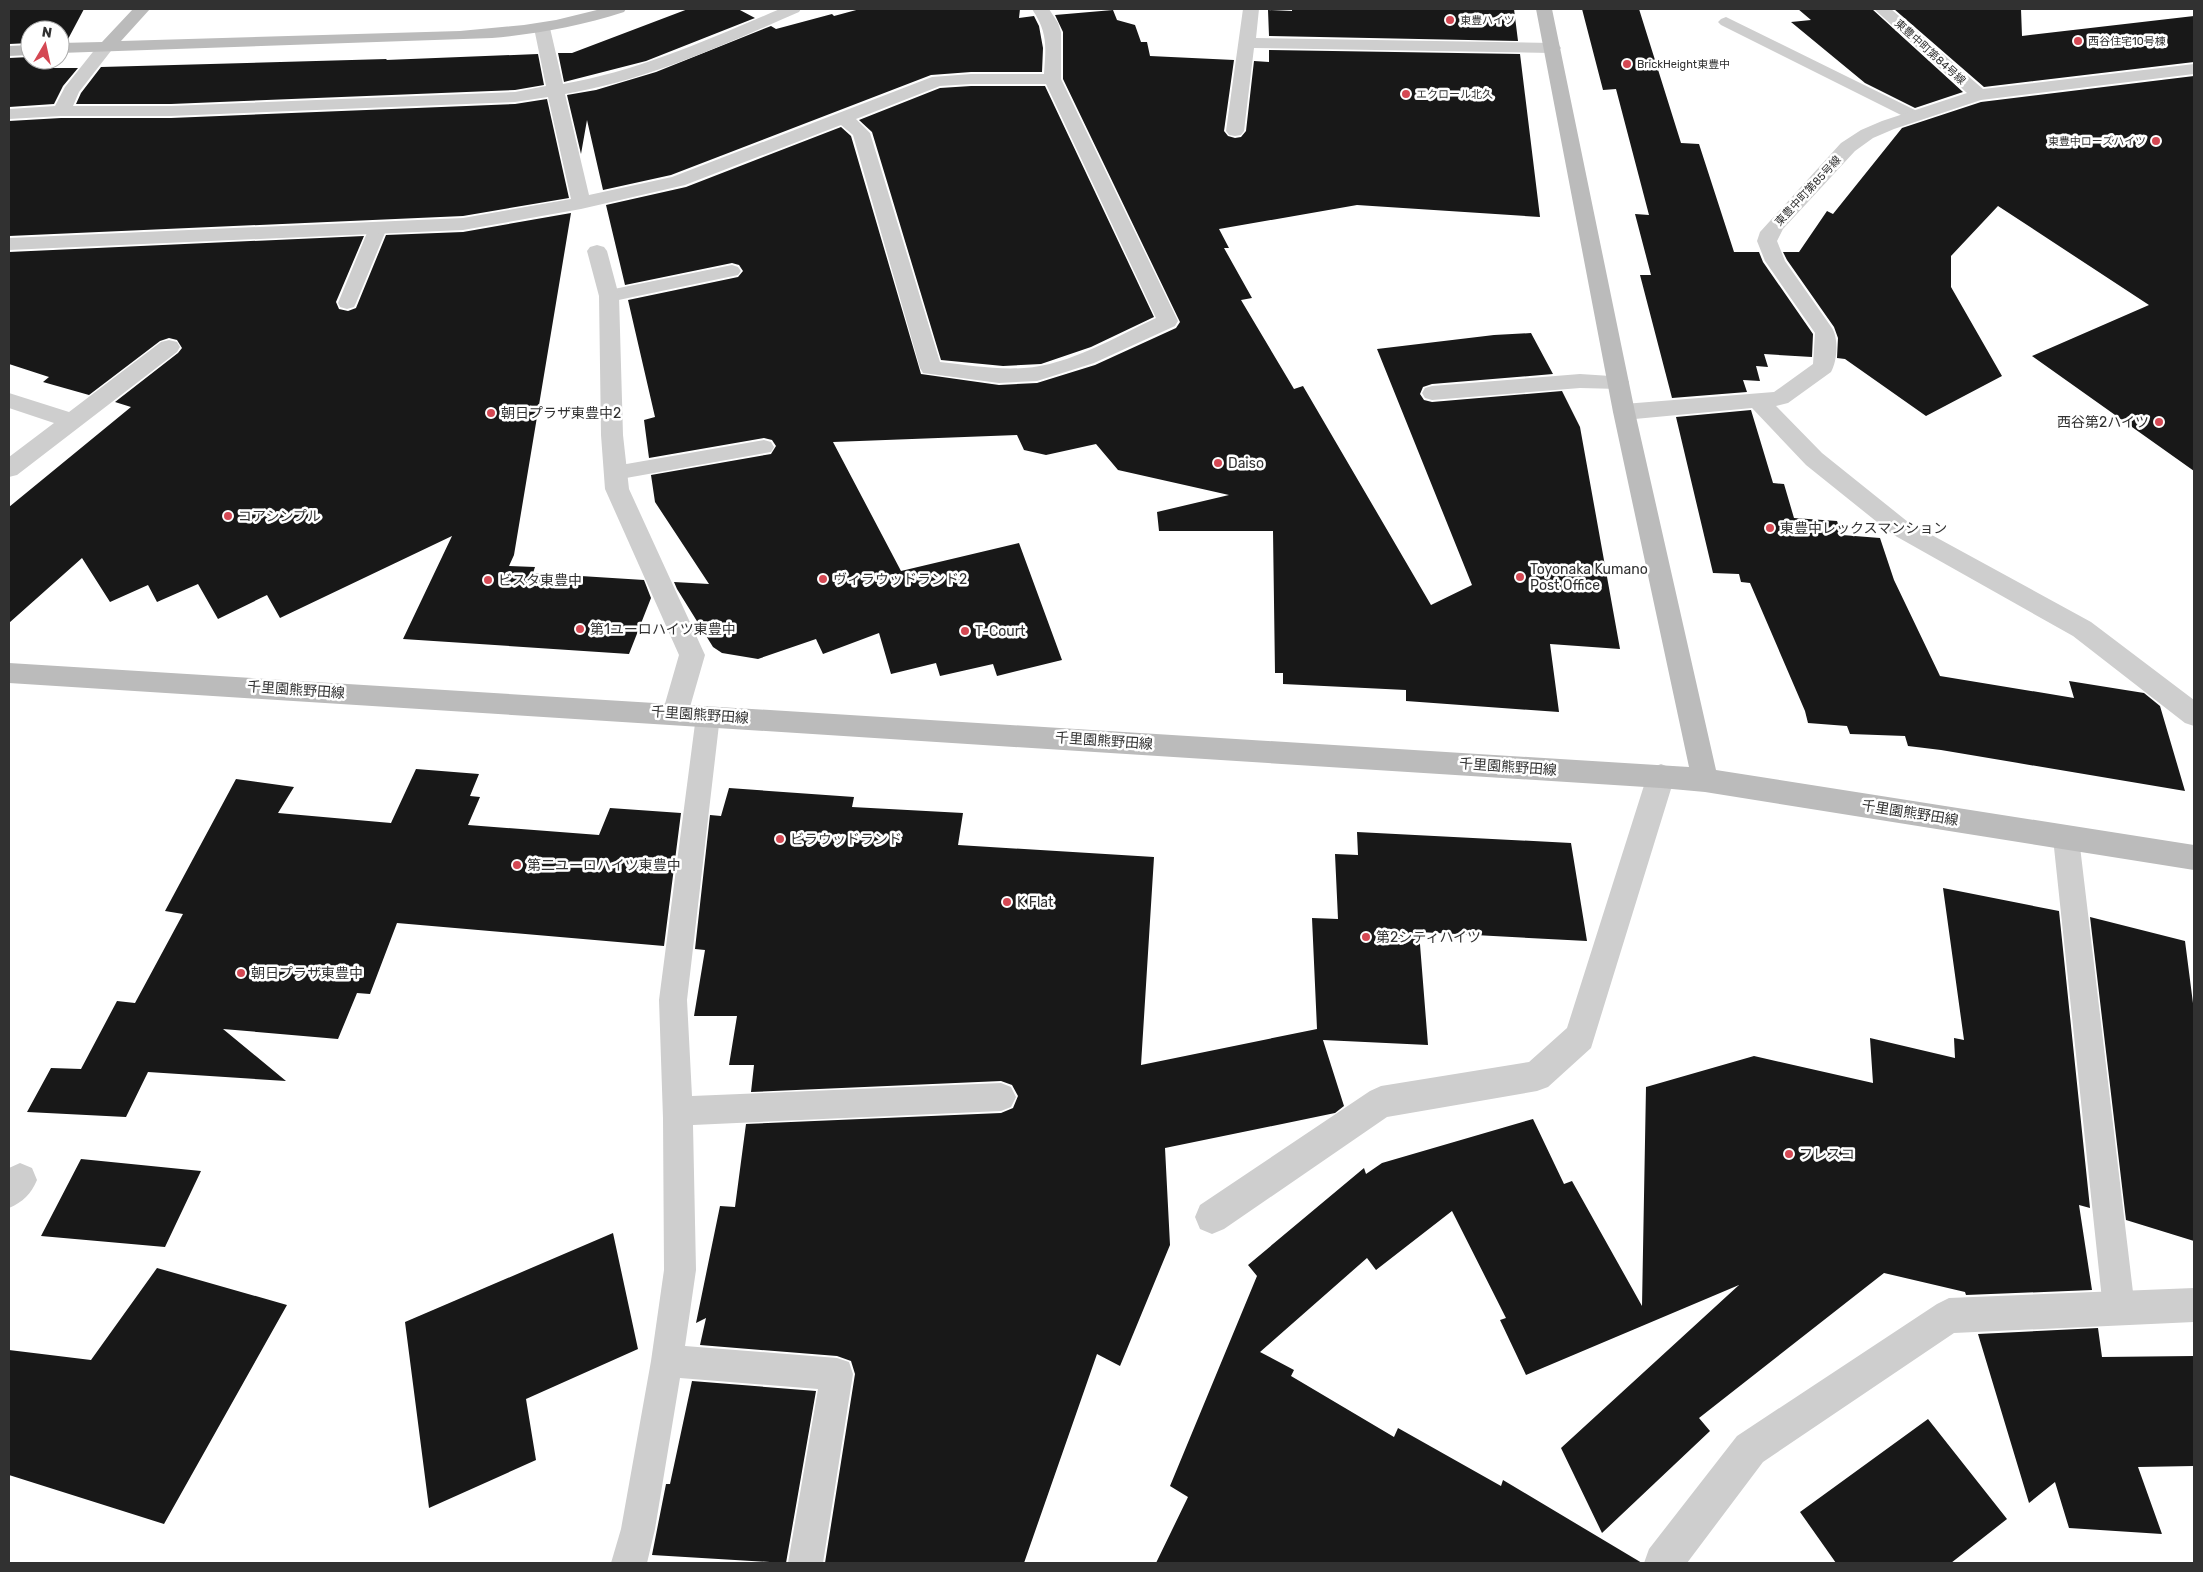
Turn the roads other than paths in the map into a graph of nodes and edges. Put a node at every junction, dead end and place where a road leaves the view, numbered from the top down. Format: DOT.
graph roads {
  1 [pos="142,9"];
  2 [pos="618,9"];
  3 [pos="793,9"];
  4 [pos="1040,9"];
  5 [pos="1251,9"];
  6 [pos="1544,9"];
  7 [pos="1882,9"];
  8 [pos="1726,22"];
  9 [pos="542,28"];
  10 [pos="1246,43"];
  11 [pos="106,47"];
  12 [pos="70,48"];
  13 [pos="1552,48"];
  14 [pos="2194,69"];
  15 [pos="1052,79"];
  16 [pos="556,91"];
  17 [pos="1979,95"];
  18 [pos="61,111"];
  19 [pos="9,114"];
  20 [pos="1915,116"];
  21 [pos="843,118"];
  22 [pos="1235,131"];
  23 [pos="580,203"];
  24 [pos="378,228"];
  25 [pos="9,244"];
  26 [pos="597,251"];
  27 [pos="732,271"];
  28 [pos="609,296"];
  29 [pos="347,302"];
  30 [pos="169,347"];
  31 [pos="1618,382"];
  32 [pos="1432,393"];
  33 [pos="9,400"];
  34 [pos="1757,400"];
  35 [pos="1624,412"];
  36 [pos="70,420"];
  37 [pos="764,448"];
  38 [pos="9,469"];
  39 [pos="615,473"];
  40 [pos="9,672"];
  41 [pos="675,714"];
  42 [pos="2194,715"];
  43 [pos="708,716"];
  44 [pos="1661,776"];
  45 [pos="1705,780"];
  46 [pos="2066,838"];
  47 [pos="2194,858"];
  48 [pos="1001,1098"];
  49 [pos="678,1110"];
  50 [pos="1212,1217"];
  51 [pos="2194,1305"];
  52 [pos="2119,1309"];
  53 [pos="667,1362"];
  54 [pos="629,1563"];
  55 [pos="806,1563"];
  56 [pos="1663,1563"];
  1 -- 11 [label="street"];
  2 -- 9 [label="street"];
  3 -- 16 [label="street"];
  4 -- 15 [label="street"];
  5 -- 10 [label="street"];
  6 -- 13 [label="street"];
  7 -- 17 [label="street, 東豊中町第84号線"];
  8 -- 20 [label="lane"];
  9 -- 11 [label="street"];
  9 -- 16 [label="street"];
  10 -- 13 [label="street"];
  10 -- 22 [label="street"];
  11 -- 12 [label="street"];
  11 -- 18 [label="street"];
  13 -- 31 [label="street"];
  14 -- 17 [label="street, 東豊中町第85号線"];
  15 -- 21 [label="street"];
  15 -- 21 [label="street"];
  16 -- 18 [label="street"];
  16 -- 23 [label="street"];
  17 -- 20 [label="street, 東豊中町第85号線"];
  18 -- 19 [label="street"];
  20 -- 34 [label="street, 東豊中町第85号線"];
  21 -- 23 [label="street"];
  23 -- 24 [label="street"];
  24 -- 25 [label="street"];
  24 -- 29 [label="lane"];
  26 -- 28 [label="street"];
  27 -- 28 [label="lane"];
  28 -- 39 [label="street"];
  30 -- 36 [label="street"];
  31 -- 32 [label="lane"];
  31 -- 35 [label="street"];
  33 -- 36 [label="street"];
  34 -- 35 [label="street, 東豊中町第85号線"];
  34 -- 42 [label="street"];
  35 -- 45 [label="street"];
  36 -- 38 [label="street"];
  37 -- 39 [label="lane"];
  39 -- 41 [label="street"];
  40 -- 41 [label="street, 千里園熊野田線"];
  41 -- 43 [label="street, 千里園熊野田線"];
  43 -- 44 [label="street, 千里園熊野田線"];
  43 -- 49 [label="lane"];
  44 -- 45 [label="street, 千里園熊野田線"];
  44 -- 50 [label="street"];
  45 -- 46 [label="street, 千里園熊野田線"];
  46 -- 47 [label="street, 千里園熊野田線"];
  46 -- 52 [label="lane"];
  48 -- 49 [label="lane"];
  49 -- 53 [label="lane"];
  51 -- 52 [label="street"];
  52 -- 56 [label="street"];
  53 -- 54 [label="lane"];
  53 -- 55 [label="lane"];
}
